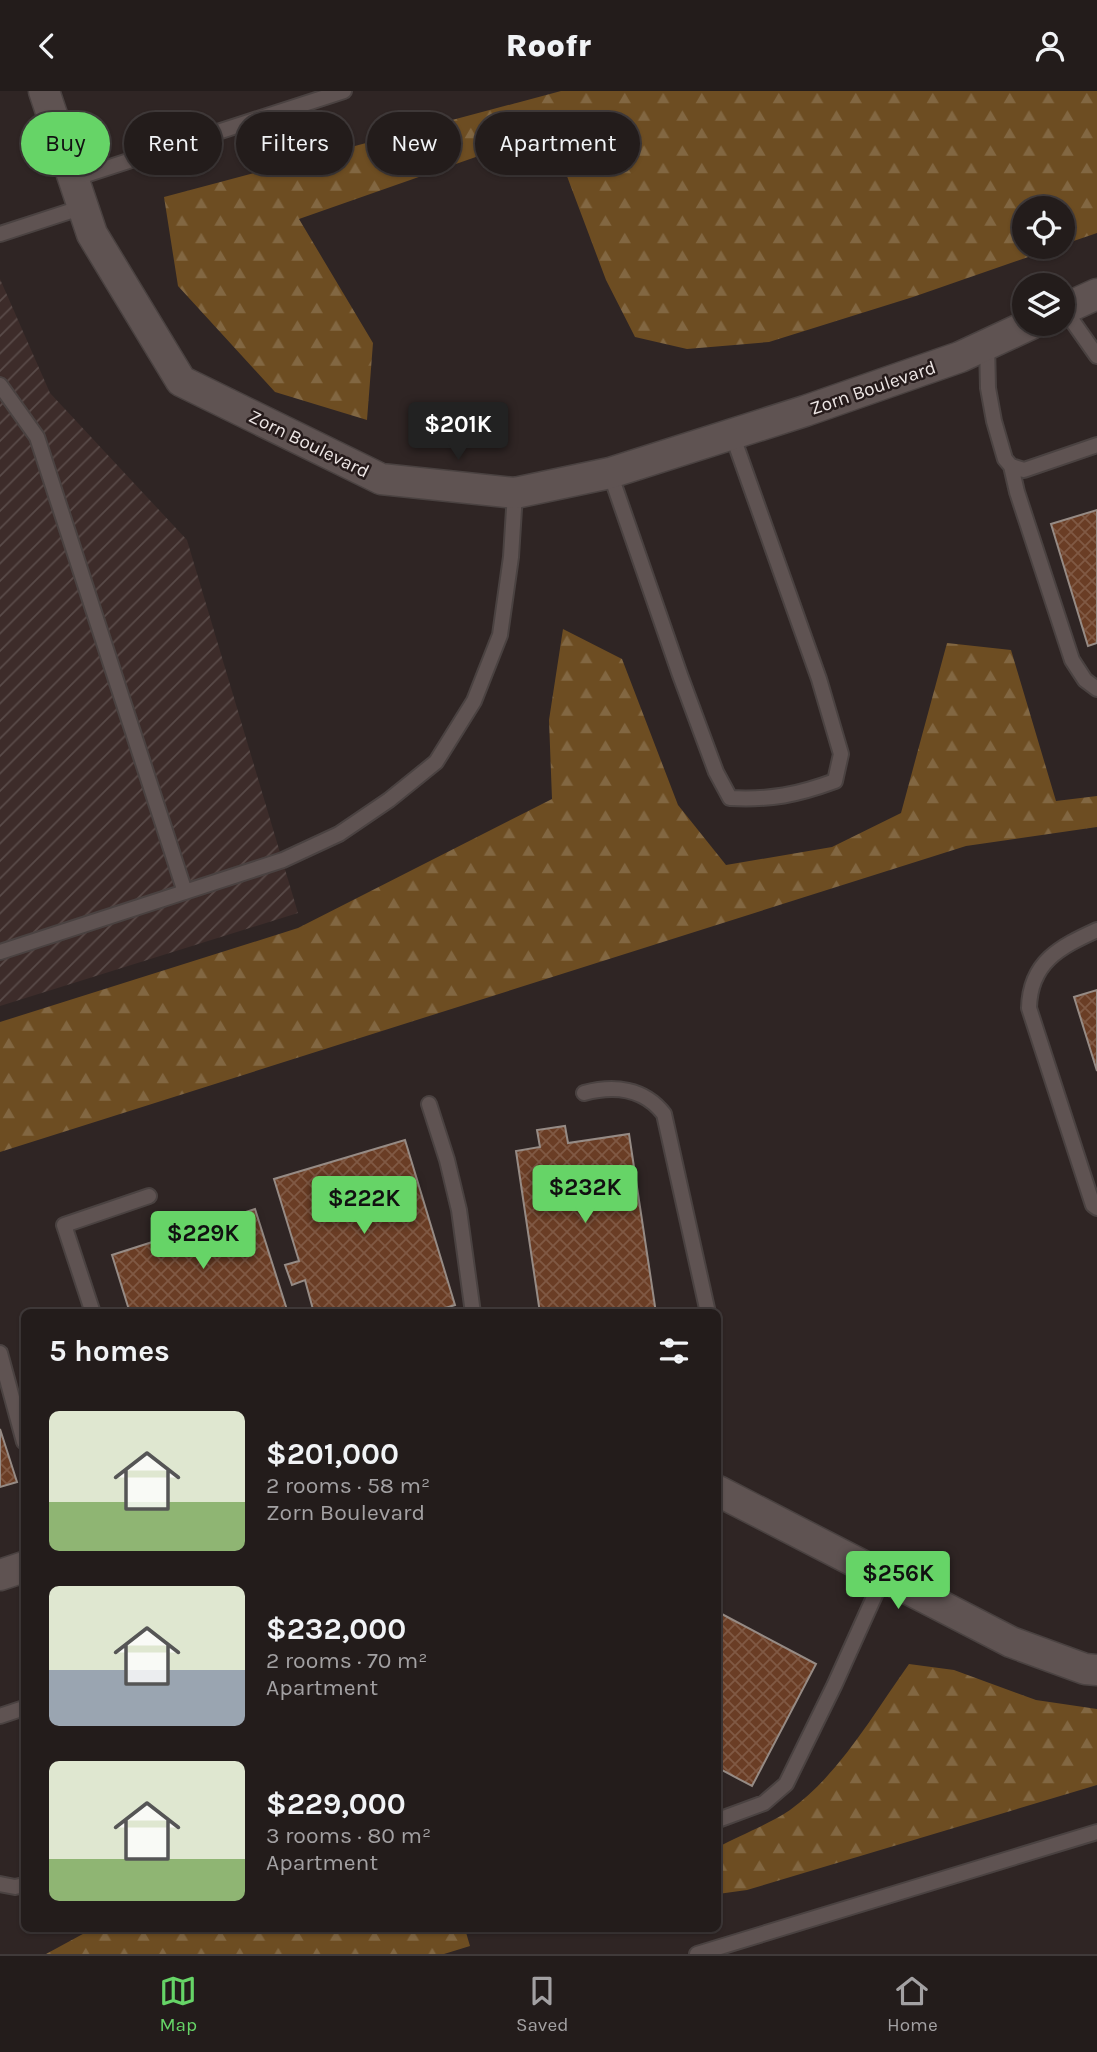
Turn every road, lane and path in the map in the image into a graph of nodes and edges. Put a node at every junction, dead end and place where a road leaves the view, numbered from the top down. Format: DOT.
graph roads {
  1 [pos="44,91"];
  2 [pos="344,91"];
  3 [pos="74,179"];
  4 [pos="83,207"];
  5 [pos="0,234"];
  6 [pos="1097,294"];
  7 [pos="1075,304"];
  8 [pos="1075,326"];
  9 [pos="1012,333"];
  10 [pos="987,344"];
  11 [pos="1097,356"];
  12 [pos="0,385"];
  13 [pos="732,435"];
  14 [pos="1097,445"];
  15 [pos="1010,466"];
  16 [pos="610,473"];
  17 [pos="515,493"];
  18 [pos="1097,689"];
  19 [pos="185,892"];
  20 [pos="1097,930"];
  21 [pos="0,952"];
  22 [pos="584,1093"];
  23 [pos="429,1104"];
  24 [pos="149,1196"];
  25 [pos="1097,1208"];
  26 [pos="92,1309"];
  27 [pos="472,1309"];
  28 [pos="707,1309"];
  29 [pos="0,1353"];
  30 [pos="21,1431"];
  31 [pos="721,1493"];
  32 [pos="21,1568"];
  33 [pos="0,1575"];
  34 [pos="884,1575"];
  35 [pos="1097,1670"];
  36 [pos="21,1709"];
  37 [pos="0,1716"];
  38 [pos="721,1819"];
  39 [pos="1097,1832"];
  40 [pos="0,1884"];
  41 [pos="21,1886"];
  42 [pos="697,1954"];
  1 -- 3 [label="street, Zorn Boulevard"];
  2 -- 3 [label="lane"];
  3 -- 4 [label="street, Zorn Boulevard"];
  4 -- 5 [label="lane"];
  4 -- 17 [label="street, Zorn Boulevard"];
  6 -- 7 [label="street"];
  8 -- 11 [label="lane"];
  9 -- 10 [label="street, Zorn Boulevard"];
  10 -- 13 [label="street, Zorn Boulevard"];
  10 -- 15 [label="lane"];
  12 -- 19 [label="lane"];
  13 -- 16 [label="street, Zorn Boulevard"];
  13 -- 16 [label="lane"];
  14 -- 15 [label="lane"];
  15 -- 18 [label="lane"];
  16 -- 17 [label="street, Zorn Boulevard"];
  17 -- 19 [label="lane"];
  19 -- 21 [label="lane"];
  20 -- 25 [label="lane"];
  22 -- 28 [label="lane"];
  23 -- 27 [label="lane"];
  24 -- 26 [label="lane"];
  29 -- 30 [label="lane"];
  31 -- 34 [label="street"];
  32 -- 33 [label="street"];
  34 -- 35 [label="street"];
  34 -- 38 [label="lane"];
  36 -- 37 [label="lane"];
  39 -- 42 [label="lane"];
  40 -- 41 [label="lane"];
}
